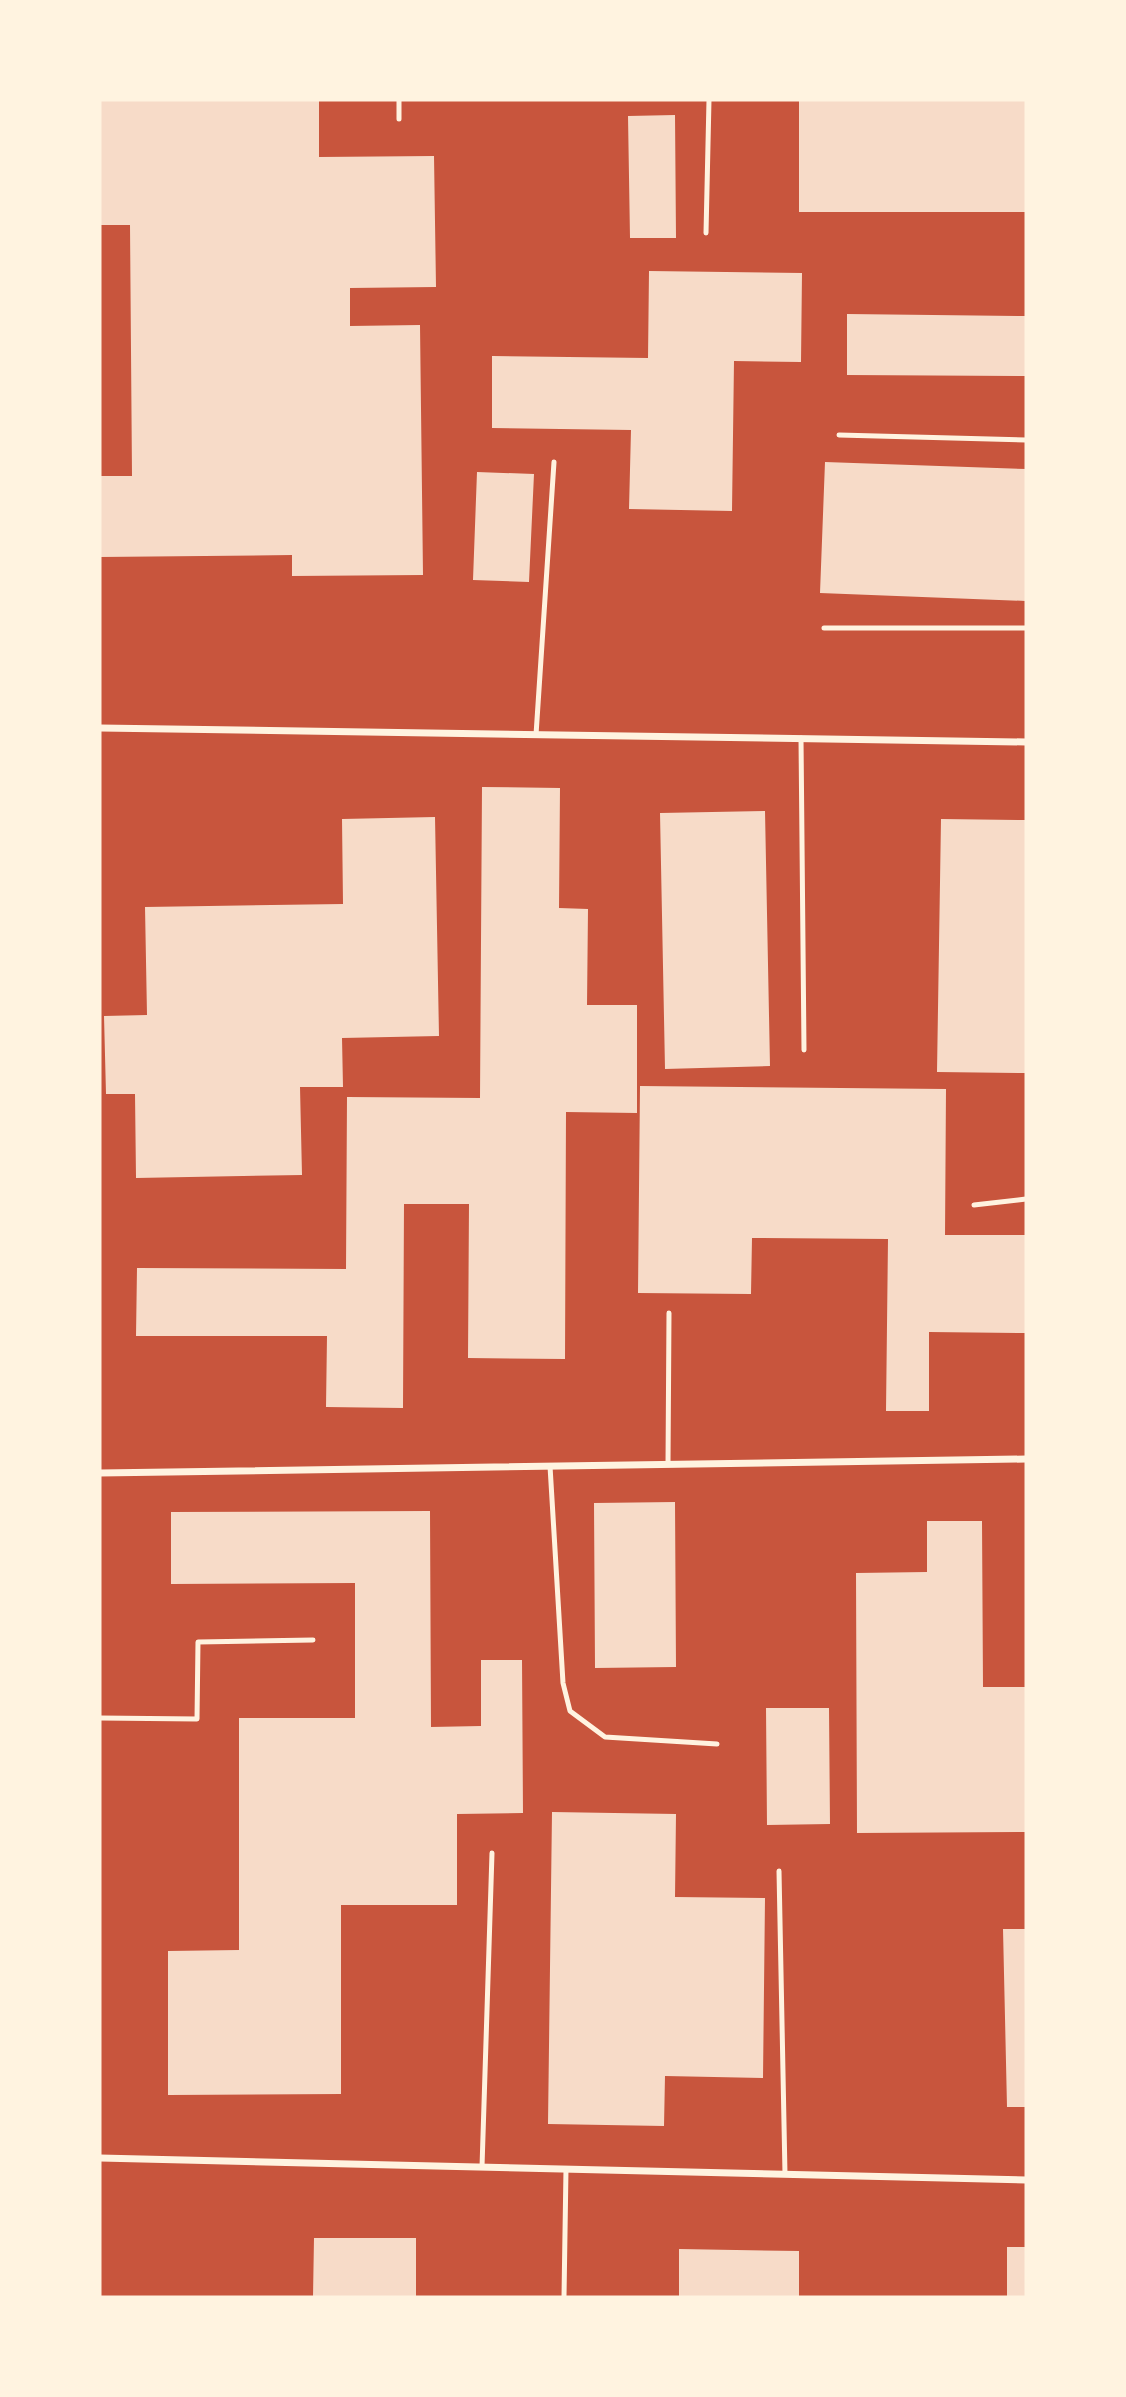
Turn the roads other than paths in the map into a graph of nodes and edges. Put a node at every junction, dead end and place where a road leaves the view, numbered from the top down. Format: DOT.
graph roads {
  1 [pos="399,100"];
  2 [pos="709,100"];
  3 [pos="399,118"];
  4 [pos="706,233"];
  5 [pos="839,435"];
  6 [pos="1026,440"];
  7 [pos="554,463"];
  8 [pos="824,628"];
  9 [pos="1026,628"];
  10 [pos="100,729"];
  11 [pos="536,735"];
  12 [pos="801,738"];
  13 [pos="1026,741"];
  14 [pos="804,1050"];
  15 [pos="1026,1199"];
  16 [pos="974,1205"];
  17 [pos="669,1313"];
  18 [pos="1026,1459"];
  19 [pos="668,1464"];
  20 [pos="550,1466"];
  21 [pos="100,1473"];
  22 [pos="313,1640"];
  23 [pos="100,1718"];
  24 [pos="718,1744"];
  25 [pos="492,1853"];
  26 [pos="779,1871"];
  27 [pos="100,2158"];
  28 [pos="482,2167"];
  29 [pos="566,2169"];
  30 [pos="785,2174"];
  31 [pos="1026,2180"];
  32 [pos="564,2297"];
  1 -- 3 [label="lane"];
  2 -- 4 [label="lane"];
  5 -- 6 [label="lane"];
  7 -- 11 [label="lane"];
  8 -- 9 [label="lane"];
  10 -- 11 [label="street"];
  11 -- 12 [label="street"];
  12 -- 13 [label="street"];
  12 -- 14 [label="lane"];
  15 -- 16 [label="lane"];
  17 -- 19 [label="lane"];
  18 -- 19 [label="street"];
  19 -- 20 [label="street"];
  20 -- 21 [label="street"];
  20 -- 24 [label="lane"];
  22 -- 23 [label="lane"];
  25 -- 28 [label="lane"];
  26 -- 30 [label="lane"];
  27 -- 28 [label="street"];
  28 -- 29 [label="street"];
  29 -- 30 [label="street"];
  29 -- 32 [label="lane"];
  30 -- 31 [label="street"];
}
